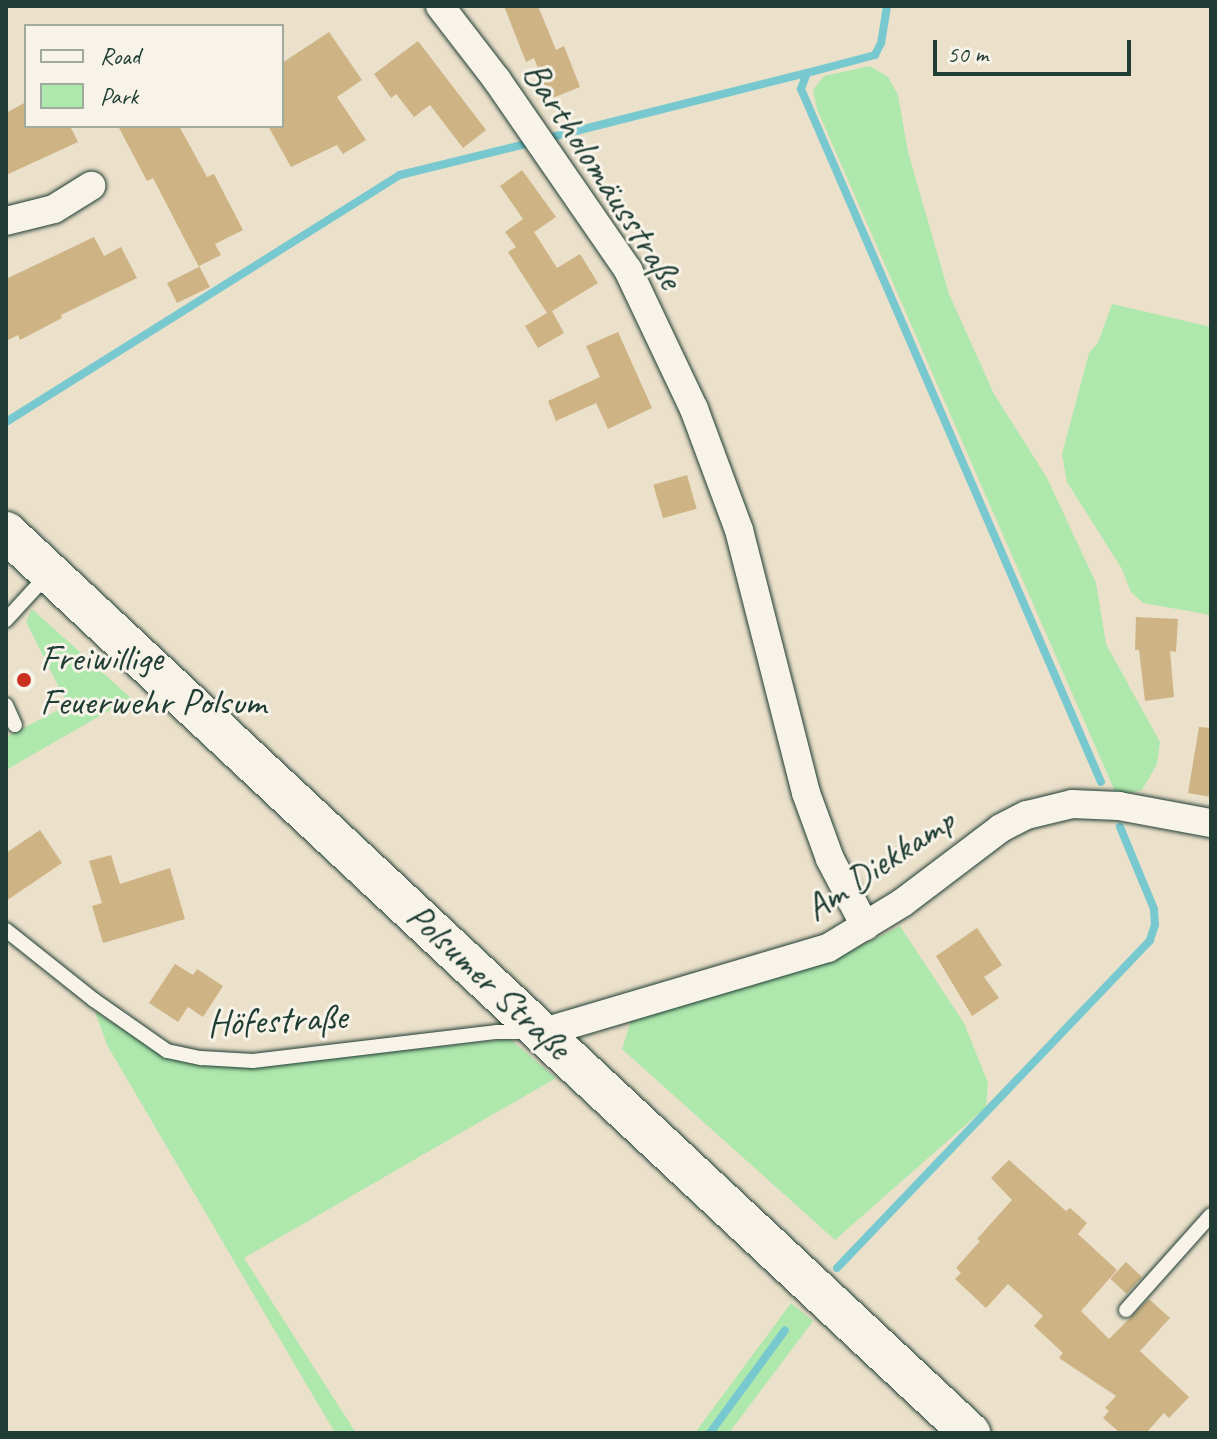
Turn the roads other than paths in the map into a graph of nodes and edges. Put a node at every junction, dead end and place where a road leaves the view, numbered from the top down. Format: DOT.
graph roads {
  1 [pos="440,6"];
  2 [pos="91,186"];
  3 [pos="6,221"];
  4 [pos="6,532"];
  5 [pos="49,573"];
  6 [pos="6,620"];
  7 [pos="6,705"];
  8 [pos="15,725"];
  9 [pos="1211,823"];
  10 [pos="865,926"];
  11 [pos="6,930"];
  12 [pos="544,1032"];
  13 [pos="1211,1215"];
  14 [pos="1126,1310"];
  15 [pos="970,1433"];
  1 -- 10 [label="street, Bartholomäusstraße"];
  2 -- 3 [label="street"];
  4 -- 5 [label="main road, Polsumer Straße"];
  5 -- 6 [label="lane"];
  5 -- 12 [label="main road, Polsumer Straße"];
  7 -- 8 [label="lane"];
  9 -- 10 [label="street, Am Diekkamp"];
  10 -- 12 [label="street, Am Diekkamp"];
  11 -- 12 [label="lane, Höfestraße"];
  12 -- 15 [label="main road, Polsumer Straße"];
  13 -- 14 [label="lane"];
}
